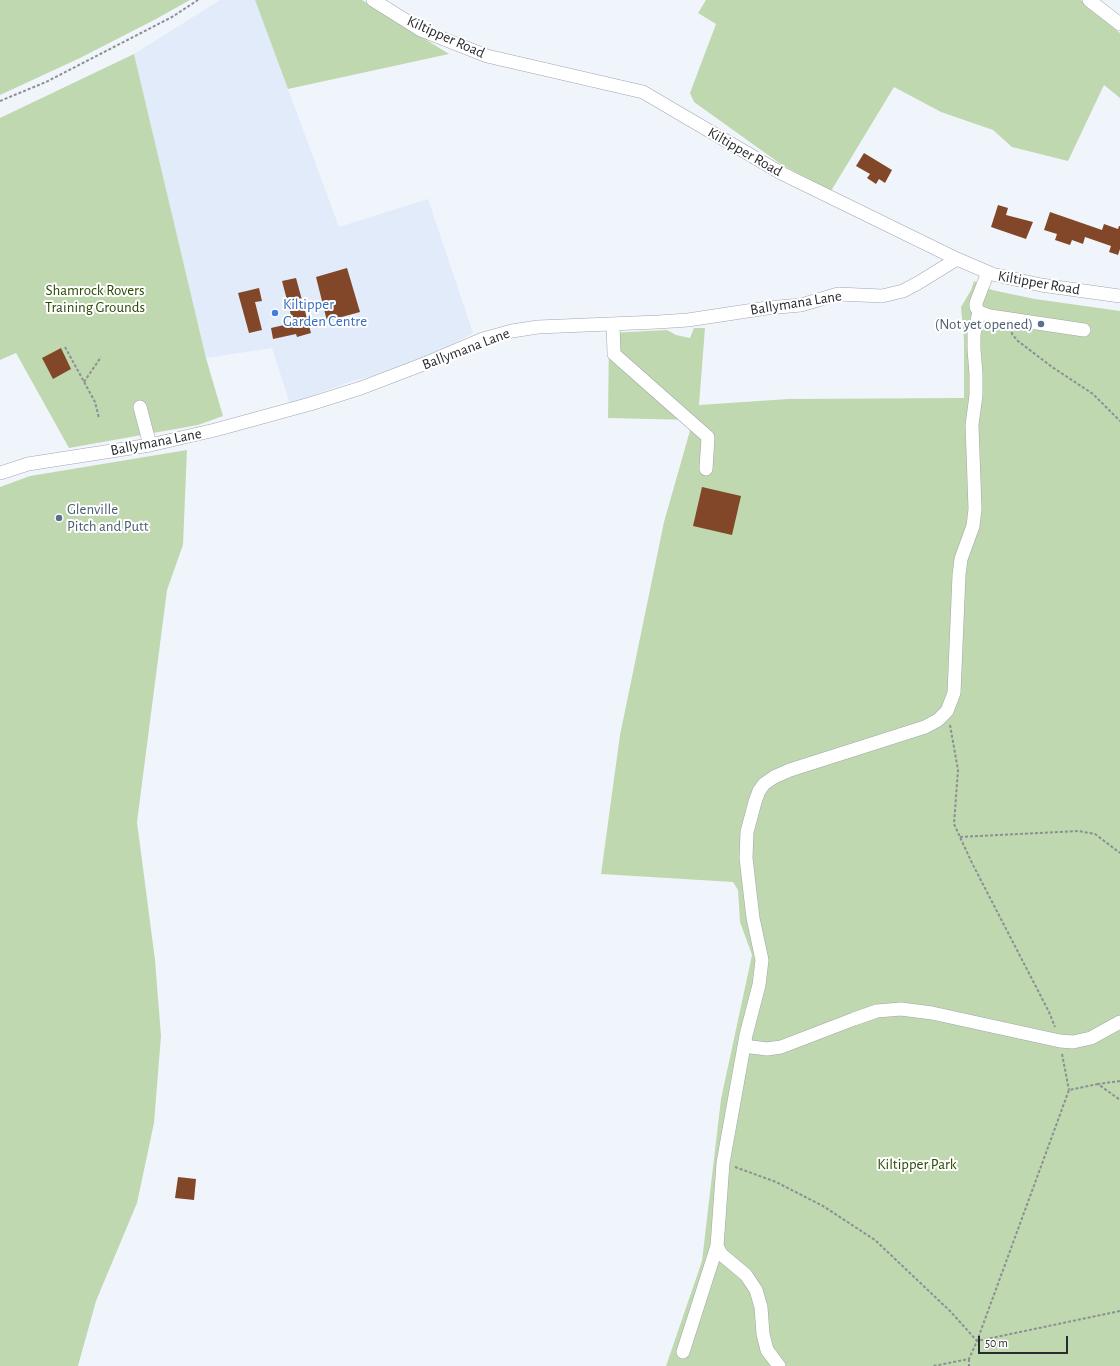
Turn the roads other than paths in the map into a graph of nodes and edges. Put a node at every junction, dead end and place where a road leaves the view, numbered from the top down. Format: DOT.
graph roads {
  1 [pos="373,0"];
  2 [pos="1089,0"];
  3 [pos="1120,23"];
  4 [pos="957,259"];
  5 [pos="988,272"];
  6 [pos="1120,296"];
  7 [pos="979,312"];
  8 [pos="613,324"];
  9 [pos="1084,330"];
  10 [pos="140,407"];
  11 [pos="150,445"];
  12 [pos="706,469"];
  13 [pos="0,473"];
  14 [pos="1120,1022"];
  15 [pos="744,1046"];
  16 [pos="717,1246"];
  17 [pos="683,1352"];
  18 [pos="779,1366"];
  1 -- 4 [label="street, Kiltipper Road"];
  2 -- 3 [label="street"];
  4 -- 5 [label="street, Kiltipper Road"];
  4 -- 8 [label="street, Ballymana Lane"];
  5 -- 6 [label="street, Kiltipper Road"];
  5 -- 7 [label="street"];
  7 -- 9 [label="street"];
  7 -- 15 [label="street"];
  8 -- 11 [label="street, Ballymana Lane"];
  8 -- 12 [label="street"];
  10 -- 11 [label="street"];
  11 -- 13 [label="street, Ballymana Lane"];
  14 -- 15 [label="street"];
  15 -- 16 [label="street"];
  16 -- 17 [label="street"];
  16 -- 18 [label="street"];
}
